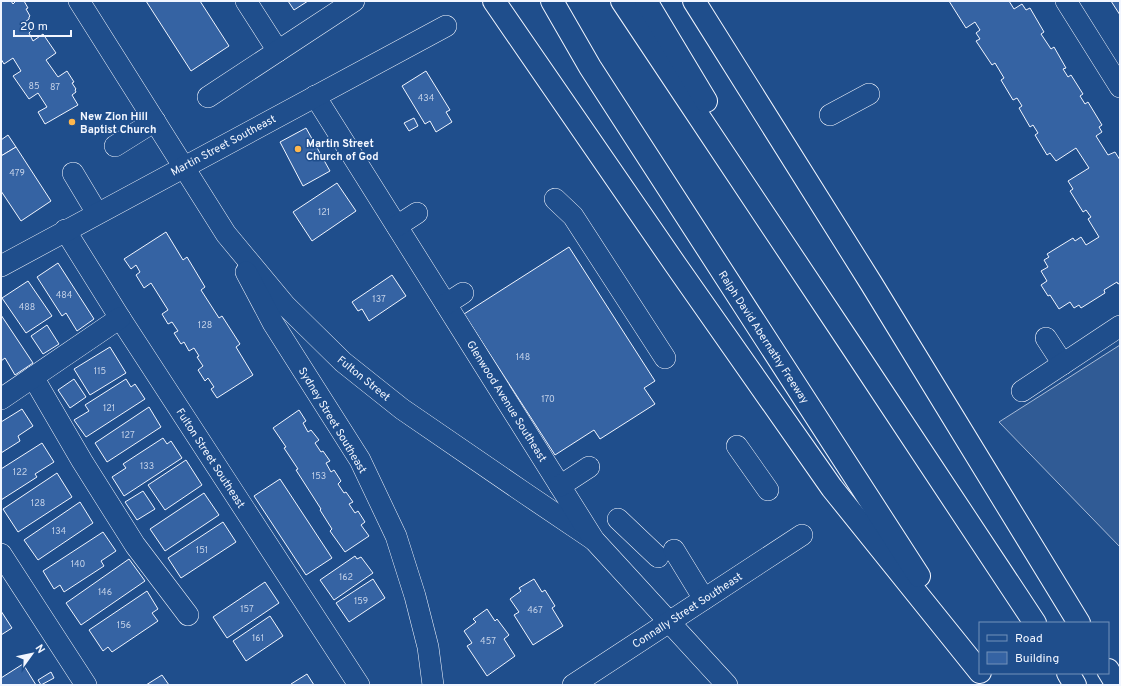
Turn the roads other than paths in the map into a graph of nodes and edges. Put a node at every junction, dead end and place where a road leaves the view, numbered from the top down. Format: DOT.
graph roads {
  1 [pos="79,1"];
  2 [pos="246,1"];
  3 [pos="354,1"];
  4 [pos="494,1"];
  5 [pos="544,1"];
  6 [pos="552,1"];
  7 [pos="622,1"];
  8 [pos="646,1"];
  9 [pos="694,1"];
  10 [pos="1066,1"];
  11 [pos="446,26"];
  12 [pos="278,51"];
  13 [pos="590,67"];
  14 [pos="1120,86"];
  15 [pos="868,94"];
  16 [pos="315,96"];
  17 [pos="208,97"];
  18 [pos="830,115"];
  19 [pos="155,121"];
  20 [pos="115,146"];
  21 [pos="184,166"];
  22 [pos="73,172"];
  23 [pos="555,199"];
  24 [pos="96,213"];
  25 [pos="417,213"];
  26 [pos="397,226"];
  27 [pos="65,230"];
  28 [pos="226,234"];
  29 [pos="1,266"];
  30 [pos="463,293"];
  31 [pos="446,304"];
  32 [pos="120,318"];
  33 [pos="1120,326"];
  34 [pos="1046,338"];
  35 [pos="851,345"];
  36 [pos="665,358"];
  37 [pos="1063,364"];
  38 [pos="34,377"];
  39 [pos="1022,391"];
  40 [pos="1,399"];
  41 [pos="737,446"];
  42 [pos="589,467"];
  43 [pos="560,486"];
  44 [pos="768,490"];
  45 [pos="618,519"];
  46 [pos="802,535"];
  47 [pos="594,540"];
  48 [pos="1,554"];
  49 [pos="704,599"];
  50 [pos="188,615"];
  51 [pos="669,622"];
  52 [pos="1034,622"];
  53 [pos="1079,622"];
  54 [pos="979,669"];
  55 [pos="979,670"];
  56 [pos="1109,672"];
  57 [pos="1069,674"];
  58 [pos="86,685"];
  59 [pos="359,685"];
  60 [pos="433,685"];
  61 [pos="572,685"];
  62 [pos="727,685"];
  63 [pos="1076,685"];
  64 [pos="1118,685"];
  1 -- 19 [label="street"];
  2 -- 12 [label="street"];
  3 -- 12 [label="street"];
  4 -- 55 [label="highway"];
  5 -- 13 [label="highway"];
  6 -- 13 [label="highway, Ralph David Abernathy Freeway"];
  7 -- 35 [label="highway"];
  8 -- 35 [label="highway"];
  9 -- 53 [label="highway"];
  10 -- 14 [label="street"];
  11 -- 16 [label="street, Martin Street Southeast"];
  12 -- 17 [label="street"];
  13 -- 54 [label="highway, Ralph David Abernathy Freeway"];
  15 -- 18 [label="street"];
  16 -- 21 [label="street, Martin Street Southeast"];
  16 -- 26 [label="street, Glenwood Avenue Southeast"];
  19 -- 20 [label="street"];
  19 -- 21 [label="street"];
  21 -- 24 [label="street, Martin Street Southeast"];
  21 -- 28 [label="street, Fulton Street"];
  22 -- 24 [label="street"];
  23 -- 36 [label="street"];
  24 -- 27 [label="street, Martin Street Southeast"];
  25 -- 26 [label="street"];
  26 -- 31 [label="street, Glenwood Avenue Southeast"];
  27 -- 29 [label="street, Martin Street Southeast"];
  27 -- 32 [label="street, Fulton Street Southeast"];
  28 -- 47 [label="street, Fulton Street"];
  28 -- 60 [label="street, Sydney Street Southeast"];
  30 -- 31 [label="street"];
  31 -- 43 [label="street, Glenwood Avenue Southeast"];
  32 -- 38 [label="street"];
  32 -- 59 [label="street, Fulton Street Southeast"];
  33 -- 37 [label="street"];
  34 -- 37 [label="street"];
  35 -- 52 [label="highway"];
  37 -- 39 [label="street"];
  38 -- 40 [label="street"];
  38 -- 50 [label="street"];
  41 -- 44 [label="street"];
  42 -- 43 [label="street"];
  43 -- 47 [label="street, Glenwood Avenue Southeast"];
  45 -- 49 [label="street"];
  46 -- 49 [label="street, Connally Street Southeast"];
  47 -- 51 [label="street, Glenwood Avenue Southeast"];
  48 -- 58 [label="street"];
  49 -- 51 [label="street, Connally Street Southeast"];
  51 -- 61 [label="street, Connally Street Southeast"];
  51 -- 62 [label="street, Glenwood Avenue Southeast"];
  56 -- 64 [label="highway"];
  57 -- 63 [label="highway"];
}
